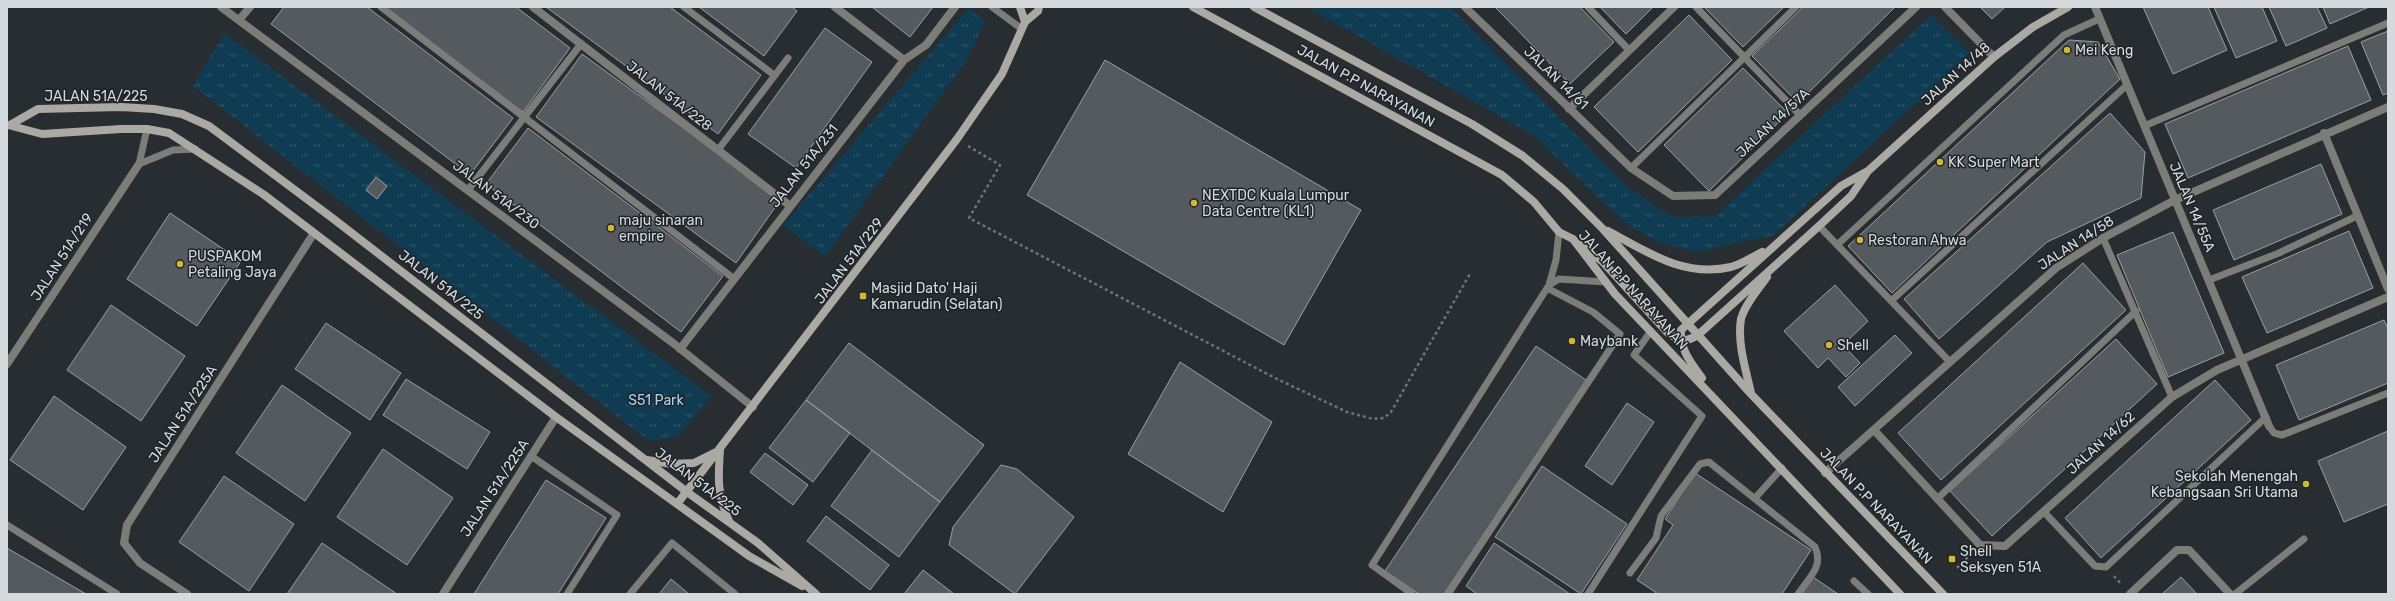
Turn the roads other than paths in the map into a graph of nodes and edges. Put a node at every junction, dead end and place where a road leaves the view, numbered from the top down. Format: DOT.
graph roads {
  1 [pos="221,7"];
  2 [pos="250,7"];
  3 [pos="381,7"];
  4 [pos="533,7"];
  5 [pos="684,7"];
  6 [pos="835,7"];
  7 [pos="955,7"];
  8 [pos="992,7"];
  9 [pos="1020,7"];
  10 [pos="1193,7"];
  11 [pos="1254,7"];
  12 [pos="1464,7"];
  13 [pos="1588,7"];
  14 [pos="1674,7"];
  15 [pos="1696,7"];
  16 [pos="1796,7"];
  17 [pos="1916,7"];
  18 [pos="1945,7"];
  19 [pos="2068,7"];
  20 [pos="2095,7"];
  21 [pos="1039,8"];
  22 [pos="2099,19"];
  23 [pos="239,20"];
  24 [pos="2388,23"];
  25 [pos="1024,26"];
  26 [pos="580,44"];
  27 [pos="1629,50"];
  28 [pos="1994,57"];
  29 [pos="788,58"];
  30 [pos="1744,58"];
  31 [pos="904,60"];
  32 [pos="774,75"];
  33 [pos="2127,85"];
  34 [pos="2388,107"];
  35 [pos="1569,109"];
  36 [pos="1800,115"];
  37 [pos="524,118"];
  38 [pos="8,125"];
  39 [pos="2144,126"];
  40 [pos="147,129"];
  41 [pos="2324,133"];
  42 [pos="195,149"];
  43 [pos="718,150"];
  44 [pos="139,164"];
  45 [pos="1631,168"];
  46 [pos="1868,171"];
  47 [pos="468,190"];
  48 [pos="2175,200"];
  49 [pos="790,205"];
  50 [pos="2357,216"];
  51 [pos="1819,226"];
  52 [pos="1602,228"];
  53 [pos="1559,232"];
  54 [pos="314,233"];
  55 [pos="2103,238"];
  56 [pos="1573,239"];
  57 [pos="1837,245"];
  58 [pos="1772,246"];
  59 [pos="1777,263"];
  60 [pos="733,278"];
  61 [pos="2209,280"];
  62 [pos="1606,282"];
  63 [pos="1548,286"];
  64 [pos="2388,289"];
  65 [pos="2388,297"];
  66 [pos="1891,301"];
  67 [pos="2136,311"];
  68 [pos="1687,322"];
  69 [pos="1651,331"];
  70 [pos="1698,335"];
  71 [pos="1680,341"];
  72 [pos="680,349"];
  73 [pos="2242,360"];
  74 [pos="1950,362"];
  75 [pos="7,364"];
  76 [pos="2388,393"];
  77 [pos="1751,394"];
  78 [pos="2172,397"];
  79 [pos="1723,406"];
  80 [pos="753,407"];
  81 [pos="556,416"];
  82 [pos="2266,417"];
  83 [pos="2269,426"];
  84 [pos="1874,430"];
  85 [pos="720,450"];
  86 [pos="531,456"];
  87 [pos="646,460"];
  88 [pos="1782,468"];
  89 [pos="1825,473"];
  90 [pos="687,492"];
  91 [pos="1756,497"];
  92 [pos="1937,499"];
  93 [pos="677,504"];
  94 [pos="2044,512"];
  95 [pos="729,522"];
  96 [pos="7,525"];
  97 [pos="2304,539"];
  98 [pos="1630,573"];
  99 [pos="1854,581"];
  100 [pos="2128,591"];
  101 [pos="1898,593"];
  102 [pos="117,594"];
  103 [pos="187,594"];
  104 [pos="443,594"];
  105 [pos="567,594"];
  106 [pos="630,594"];
  107 [pos="735,594"];
  108 [pos="816,594"];
  109 [pos="1412,594"];
  110 [pos="1448,594"];
  111 [pos="1588,594"];
  112 [pos="1798,594"];
  113 [pos="1868,594"];
  114 [pos="1942,594"];
  115 [pos="2230,594"];
  116 [pos="2235,594"];
  1 -- 23 [label="street, JALAN 51A/230"];
  2 -- 23 [label="street"];
  3 -- 37 [label="lane"];
  4 -- 26 [label="street, JALAN 51A/228"];
  5 -- 32 [label="lane"];
  6 -- 31 [label="street"];
  7 -- 31 [label="street, JALAN 51A/231"];
  8 -- 25 [label="lane"];
  9 -- 25 [label="street"];
  10 -- 53 [label="street, JALAN P.P NARAYANAN"];
  11 -- 52 [label="street, JALAN P.P NARAYANAN"];
  12 -- 35 [label="street, JALAN 14/61"];
  13 -- 27 [label="lane"];
  14 -- 27 [label="street"];
  15 -- 30 [label="lane"];
  16 -- 30 [label="lane"];
  17 -- 36 [label="street, JALAN 14/57A"];
  18 -- 28 [label="street"];
  19 -- 28 [label="street, JALAN 14/48"];
  20 -- 22 [label="street, JALAN 14/55A"];
  21 -- 25 [label="street, JALAN 51A/229"];
  22 -- 33 [label="street, JALAN 14/55A"];
  22 -- 57 [label="lane"];
  23 -- 47 [label="street, JALAN 51A/230"];
  24 -- 39 [label="lane"];
  25 -- 80 [label="street, JALAN 51A/229"];
  26 -- 37 [label="lane"];
  26 -- 43 [label="street, JALAN 51A/228"];
  27 -- 35 [label="street"];
  28 -- 46 [label="street, JALAN 14/48"];
  29 -- 32 [label="lane"];
  30 -- 36 [label="lane"];
  30 -- 45 [label="lane"];
  31 -- 49 [label="street, JALAN 51A/231"];
  32 -- 43 [label="lane"];
  33 -- 39 [label="street, JALAN 14/55A"];
  33 -- 66 [label="lane"];
  34 -- 41 [label="street, JALAN 14/58"];
  35 -- 45 [label="street, JALAN 14/61"];
  36 -- 45 [label="street, JALAN 14/57A"];
  37 -- 47 [label="lane"];
  37 -- 60 [label="lane"];
  38 -- 40 [label="street, JALAN 51A/225"];
  38 -- 87 [label="street, JALAN 51A/225"];
  39 -- 48 [label="street, JALAN 14/55A"];
  40 -- 42 [label="street, JALAN 51A/225"];
  40 -- 44 [label="lane, JALAN 51A/219"];
  41 -- 48 [label="street, JALAN 14/58"];
  41 -- 50 [label="street"];
  42 -- 44 [label="lane"];
  42 -- 54 [label="street, JALAN 51A/225"];
  43 -- 49 [label="street, JALAN 51A/228"];
  44 -- 75 [label="street, JALAN 51A/219"];
  46 -- 51 [label="street, JALAN 14/48"];
  46 -- 58 [label="street, JALAN 14/48"];
  47 -- 72 [label="street, JALAN 51A/230"];
  48 -- 55 [label="street, JALAN 14/58"];
  48 -- 61 [label="street, JALAN 14/55A"];
  49 -- 60 [label="street, JALAN 51A/231"];
  50 -- 61 [label="lane"];
  50 -- 64 [label="street"];
  51 -- 57 [label="lane"];
  51 -- 59 [label="street, JALAN 14/48"];
  52 -- 58 [label="street"];
  52 -- 68 [label="street, JALAN P.P NARAYANAN"];
  53 -- 56 [label="street, JALAN P.P NARAYANAN"];
  53 -- 63 [label="lane"];
  54 -- 81 [label="street, JALAN 51A/225"];
  54 -- 103 [label="street, JALAN 51A/225A"];
  55 -- 67 [label="lane"];
  55 -- 74 [label="street, JALAN 14/58"];
  56 -- 62 [label="street, JALAN P.P NARAYANAN"];
  56 -- 71 [label="street"];
  57 -- 66 [label="lane"];
  58 -- 68 [label="street, JALAN 14/48"];
  59 -- 70 [label="street, JALAN 14/48"];
  59 -- 77 [label="street"];
  60 -- 72 [label="street, JALAN 51A/231"];
  61 -- 73 [label="street, JALAN 14/55A"];
  62 -- 63 [label="lane"];
  62 -- 69 [label="street, JALAN P.P NARAYANAN"];
  63 -- 109 [label="lane"];
  63 -- 110 [label="lane"];
  65 -- 73 [label="street, JALAN 14/62"];
  66 -- 74 [label="lane"];
  67 -- 78 [label="lane"];
  67 -- 92 [label="lane"];
  68 -- 70 [label="street, JALAN P.P NARAYANAN"];
  68 -- 71 [label="street"];
  69 -- 79 [label="street, JALAN P.P NARAYANAN"];
  69 -- 111 [label="lane"];
  70 -- 71 [label="street"];
  70 -- 77 [label="street, JALAN P.P NARAYANAN"];
  71 -- 79 [label="street"];
  72 -- 80 [label="street, JALAN 51A/230"];
  73 -- 78 [label="street, JALAN 14/62"];
  73 -- 82 [label="street, JALAN 14/55A"];
  74 -- 84 [label="street, JALAN 14/58"];
  76 -- 83 [label="lane"];
  77 -- 89 [label="street, JALAN P.P NARAYANAN"];
  78 -- 94 [label="street, JALAN 14/62"];
  79 -- 88 [label="street, JALAN P.P NARAYANAN"];
  80 -- 85 [label="street, JALAN 51A/229"];
  81 -- 86 [label="street, JALAN 51A/225A"];
  81 -- 93 [label="street, JALAN 51A/225"];
  82 -- 83 [label="street, JALAN 14/55A"];
  82 -- 94 [label="lane"];
  84 -- 89 [label="street, JALAN 14/58"];
  84 -- 92 [label="street, JALAN 14/62"];
  85 -- 87 [label="street"];
  85 -- 90 [label="street, JALAN 51A/229"];
  85 -- 95 [label="street"];
  86 -- 104 [label="street, JALAN 51A/225A"];
  86 -- 105 [label="lane"];
  87 -- 90 [label="street, JALAN 51A/225"];
  88 -- 91 [label="lane"];
  88 -- 101 [label="street, JALAN P.P NARAYANAN"];
  89 -- 114 [label="street, JALAN P.P NARAYANAN"];
  90 -- 93 [label="street, JALAN 51A/229"];
  90 -- 95 [label="street, JALAN 51A/225"];
  91 -- 98 [label="lane"];
  91 -- 112 [label="lane"];
  92 -- 94 [label="street, JALAN 14/62"];
  93 -- 108 [label="street, JALAN 51A/225"];
  95 -- 108 [label="street, JALAN 51A/225"];
  96 -- 102 [label="lane"];
  97 -- 116 [label="lane"];
  99 -- 113 [label="lane"];
  100 -- 115 [label="street"];
  106 -- 107 [label="lane"];
}
